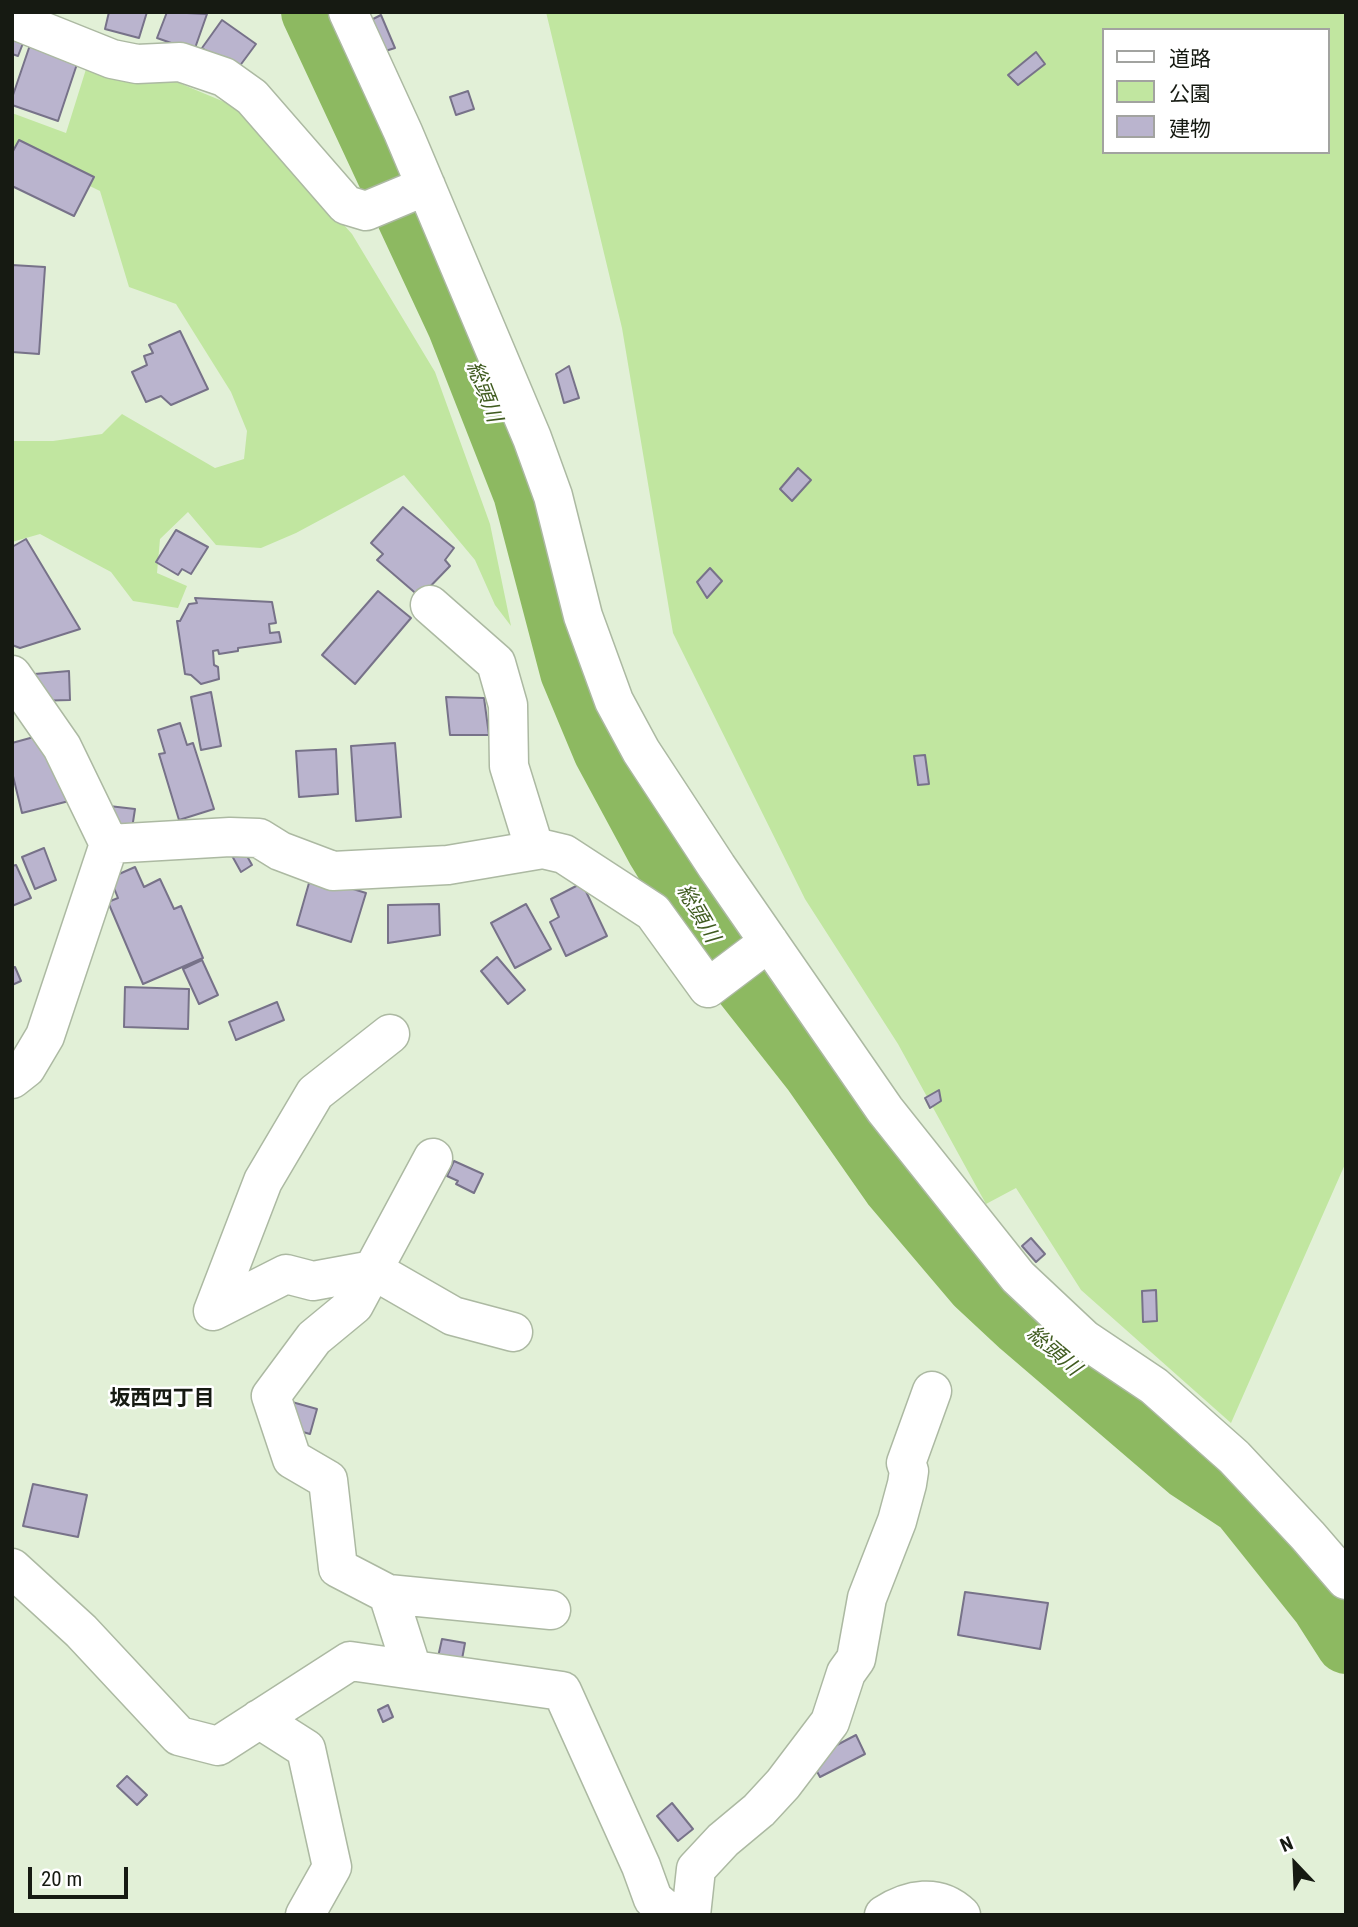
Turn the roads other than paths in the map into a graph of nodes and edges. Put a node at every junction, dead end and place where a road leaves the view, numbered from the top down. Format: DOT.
graph roads {
  1 [pos="348,12"];
  2 [pos="12,19"];
  3 [pos="426,186"];
  4 [pos="430,605"];
  5 [pos="12,674"];
  6 [pos="109,844"];
  7 [pos="535,850"];
  8 [pos="769,942"];
  9 [pos="390,1034"];
  10 [pos="12,1079"];
  11 [pos="433,1158"];
  12 [pos="373,1270"];
  13 [pos="513,1332"];
  14 [pos="932,1391"];
  15 [pos="12,1568"];
  16 [pos="1346,1580"];
  17 [pos="388,1594"];
  18 [pos="551,1610"];
  19 [pos="412,1669"];
  20 [pos="260,1719"];
  21 [pos="305,1915"];
  22 [pos="672,1915"];
  23 [pos="691,1915"];
  24 [pos="884,1915"];
  25 [pos="961,1915"];
  1 -- 3 [label="street"];
  2 -- 3 [label="street"];
  3 -- 8 [label="street"];
  4 -- 7 [label="street"];
  5 -- 6 [label="street"];
  6 -- 7 [label="street"];
  6 -- 10 [label="street"];
  7 -- 8 [label="street"];
  8 -- 16 [label="street"];
  9 -- 12 [label="street"];
  11 -- 12 [label="street"];
  12 -- 13 [label="street"];
  12 -- 17 [label="street"];
  14 -- 23 [label="street"];
  15 -- 20 [label="street"];
  17 -- 18 [label="street"];
  17 -- 19 [label="street"];
  19 -- 20 [label="street"];
  19 -- 22 [label="street"];
  20 -- 21 [label="street"];
  24 -- 25 [label="street"];
}
